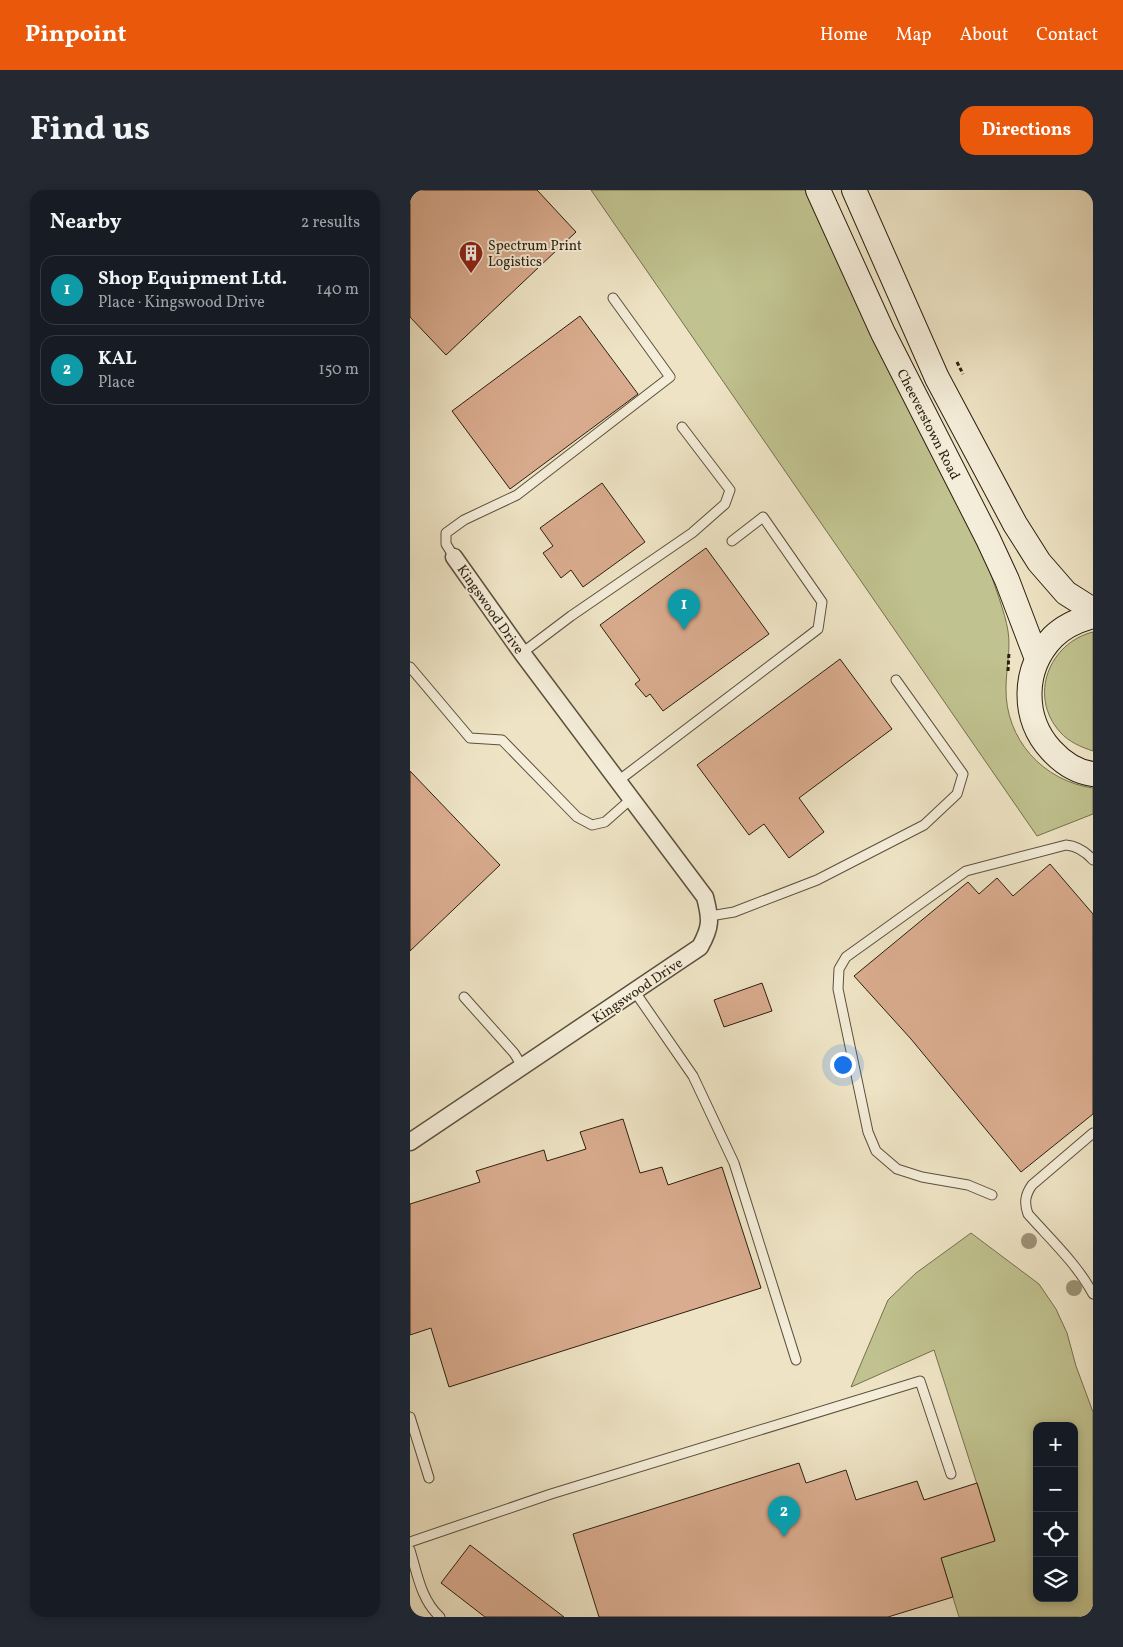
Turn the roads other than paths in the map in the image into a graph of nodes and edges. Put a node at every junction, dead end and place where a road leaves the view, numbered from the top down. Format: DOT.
graph roads {
  1 [pos="818,190"];
  2 [pos="854,190"];
  3 [pos="613,298"];
  4 [pos="682,427"];
  5 [pos="732,541"];
  6 [pos="454,557"];
  7 [pos="1093,610"];
  8 [pos="1093,616"];
  9 [pos="522,653"];
  10 [pos="1037,658"];
  11 [pos="410,667"];
  12 [pos="896,680"];
  13 [pos="1093,774"];
  14 [pos="618,781"];
  15 [pos="631,799"];
  16 [pos="1093,860"];
  17 [pos="710,916"];
  18 [pos="635,992"];
  19 [pos="464,997"];
  20 [pos="522,1066"];
  21 [pos="1093,1133"];
  22 [pos="410,1142"];
  23 [pos="992,1195"];
  24 [pos="1093,1294"];
  25 [pos="796,1360"];
  26 [pos="410,1417"];
  27 [pos="414,1444"];
  28 [pos="951,1474"];
  29 [pos="429,1478"];
  30 [pos="410,1542"];
  31 [pos="410,1550"];
  32 [pos="440,1617"];
  1 -- 10 [label="main road, Cheeverstown Road"];
  2 -- 7 [label="main road, Cheeverstown Road"];
  3 -- 6 [label="lane"];
  4 -- 9 [label="lane"];
  5 -- 14 [label="lane"];
  6 -- 9 [label="street, Kingswood Drive"];
  8 -- 10 [label="main road"];
  9 -- 14 [label="street, Kingswood Drive"];
  10 -- 13 [label="main road"];
  11 -- 15 [label="lane"];
  12 -- 17 [label="lane"];
  14 -- 15 [label="street, Kingswood Drive"];
  15 -- 17 [label="street, Kingswood Drive"];
  16 -- 23 [label="lane"];
  17 -- 18 [label="street, Kingswood Drive"];
  18 -- 20 [label="street, Kingswood Drive"];
  18 -- 25 [label="lane"];
  19 -- 20 [label="lane"];
  20 -- 22 [label="street, Kingswood Drive"];
  21 -- 24 [label="lane"];
  26 -- 27 [label="lane"];
  27 -- 29 [label="lane"];
  28 -- 30 [label="lane"];
  31 -- 32 [label="lane"];
}
